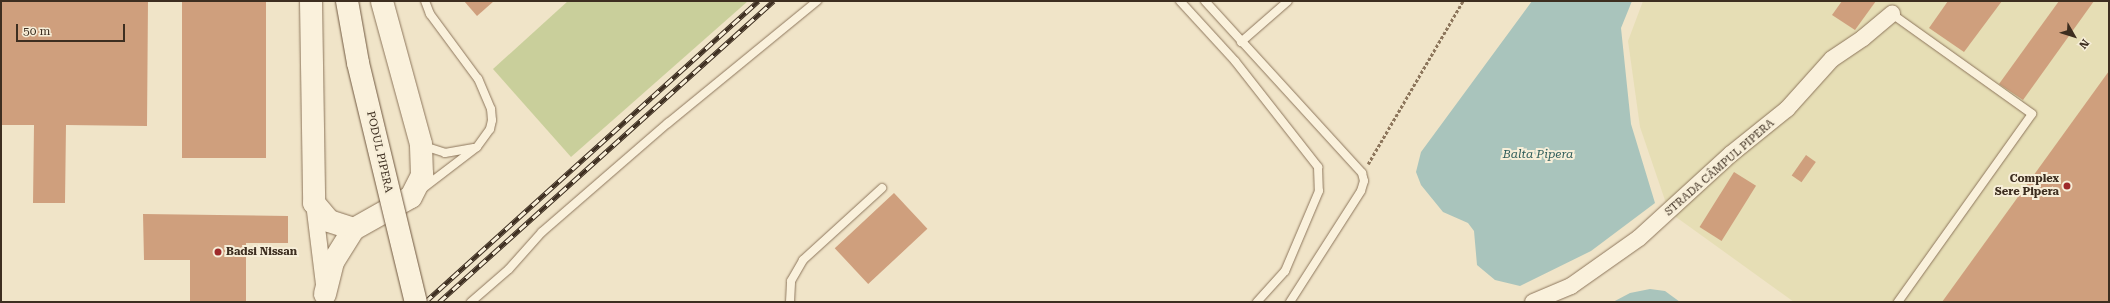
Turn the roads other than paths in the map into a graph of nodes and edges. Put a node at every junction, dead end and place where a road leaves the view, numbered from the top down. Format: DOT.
graph roads {
  1 [pos="311,1"];
  2 [pos="347,1"];
  3 [pos="382,1"];
  4 [pos="425,1"];
  5 [pos="817,1"];
  6 [pos="1180,1"];
  7 [pos="1205,1"];
  8 [pos="1288,1"];
  9 [pos="1892,14"];
  10 [pos="1241,42"];
  11 [pos="421,144"];
  12 [pos="477,147"];
  13 [pos="882,188"];
  14 [pos="411,197"];
  15 [pos="314,203"];
  16 [pos="354,229"];
  17 [pos="326,298"];
  18 [pos="416,302"];
  19 [pos="471,302"];
  20 [pos="790,302"];
  21 [pos="1257,302"];
  22 [pos="1290,302"];
  23 [pos="1533,302"];
  24 [pos="1898,302"];
  1 -- 15 [label="main road"];
  2 -- 18 [label="main road, PODUL PIPERA, bridge"];
  3 -- 11 [label="main road"];
  4 -- 12 [label="lane"];
  5 -- 19 [label="lane"];
  6 -- 21 [label="lane"];
  7 -- 10 [label="lane"];
  8 -- 10 [label="lane"];
  9 -- 23 [label="street, STRADA CÂMPUL PIPERA"];
  9 -- 24 [label="lane"];
  10 -- 22 [label="lane"];
  11 -- 12 [label="lane"];
  11 -- 14 [label="main road"];
  12 -- 14 [label="lane"];
  13 -- 20 [label="lane"];
  14 -- 16 [label="main road"];
  15 -- 16 [label="main road"];
  15 -- 17 [label="street"];
  16 -- 17 [label="main road"];
}
